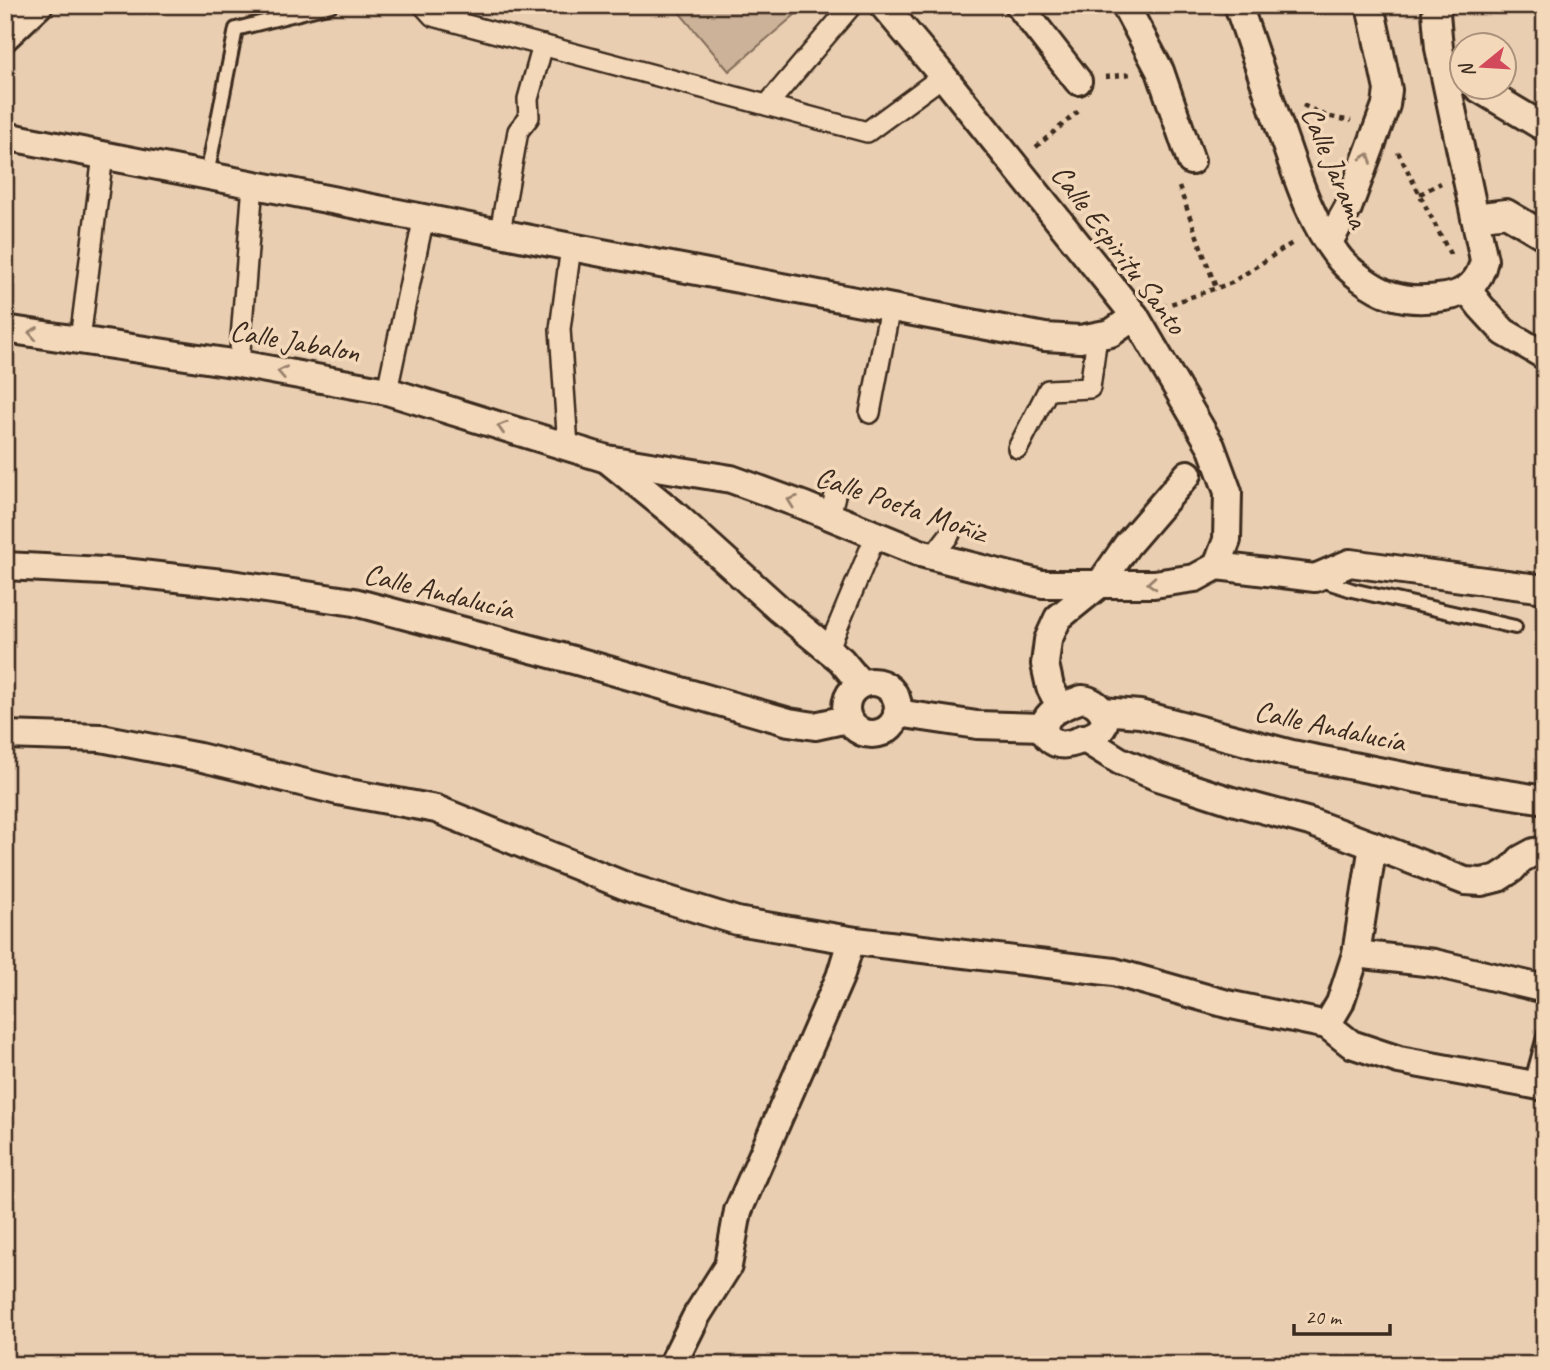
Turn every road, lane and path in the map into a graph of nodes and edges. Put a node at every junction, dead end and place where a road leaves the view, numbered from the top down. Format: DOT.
graph roads {
  1 [pos="331,5"];
  2 [pos="452,5"];
  3 [pos="852,5"];
  4 [pos="883,5"];
  5 [pos="1019,5"];
  6 [pos="1125,5"];
  7 [pos="1238,5"];
  8 [pos="1370,5"];
  9 [pos="1439,5"];
  10 [pos="37,6"];
  11 [pos="428,11"];
  12 [pos="5,37"];
  13 [pos="543,46"];
  14 [pos="1448,69"];
  15 [pos="943,75"];
  16 [pos="1078,80"];
  17 [pos="1457,102"];
  18 [pos="1501,102"];
  19 [pos="767,105"];
  20 [pos="1276,117"];
  21 [pos="1382,118"];
  22 [pos="1545,128"];
  23 [pos="5,136"];
  24 [pos="103,155"];
  25 [pos="1191,161"];
  26 [pos="207,175"];
  27 [pos="253,184"];
  28 [pos="424,217"];
  29 [pos="1475,217"];
  30 [pos="499,232"];
  31 [pos="1324,234"];
  32 [pos="1545,236"];
  33 [pos="571,247"];
  34 [pos="1216,288"];
  35 [pos="1467,289"];
  36 [pos="890,307"];
  37 [pos="1135,316"];
  38 [pos="5,328"];
  39 [pos="1097,336"];
  40 [pos="80,340"];
  41 [pos="1545,356"];
  42 [pos="239,364"];
  43 [pos="387,391"];
  44 [pos="870,413"];
  45 [pos="1211,446"];
  46 [pos="568,447"];
  47 [pos="1018,448"];
  48 [pos="607,459"];
  49 [pos="1188,474"];
  50 [pos="950,534"];
  51 [pos="876,535"];
  52 [pos="933,556"];
  53 [pos="5,566"];
  54 [pos="1217,566"];
  55 [pos="1315,578"];
  56 [pos="1100,584"];
  57 [pos="1545,589"];
  58 [pos="1515,627"];
  59 [pos="828,650"];
  60 [pos="861,684"];
  61 [pos="1102,710"];
  62 [pos="897,713"];
  63 [pos="1053,718"];
  64 [pos="848,719"];
  65 [pos="5,735"];
  66 [pos="1083,738"];
  67 [pos="1545,800"];
  68 [pos="1373,845"];
  69 [pos="1545,850"];
  70 [pos="851,941"];
  71 [pos="1356,954"];
  72 [pos="1545,989"];
  73 [pos="1327,1025"];
  74 [pos="1545,1033"];
  75 [pos="1538,1085"];
  76 [pos="673,1365"];
  1 -- 26 [label="lane"];
  2 -- 11 [label="street"];
  3 -- 19 [label="street"];
  4 -- 15 [label="street, Calle Espiritu Santo"];
  5 -- 16 [label="street"];
  6 -- 25 [label="street"];
  7 -- 20 [label="street, Calle Jarama"];
  8 -- 21 [label="street"];
  9 -- 14 [label="street"];
  10 -- 12 [label="street"];
  11 -- 13 [label="street"];
  13 -- 19 [label="street"];
  13 -- 30 [label="street"];
  15 -- 19 [label="street"];
  15 -- 37 [label="street, Calle Espiritu Santo"];
  17 -- 29 [label="street"];
  18 -- 22 [label="street"];
  20 -- 21 [label="path"];
  20 -- 31 [label="street, Calle Jarama"];
  31 -- 21 [label="street, one-way"];
  21 -- 35 [label="path"];
  23 -- 24 [label="street"];
  24 -- 26 [label="street"];
  24 -- 40 [label="street"];
  25 -- 34 [label="path"];
  26 -- 27 [label="street"];
  27 -- 28 [label="street"];
  27 -- 42 [label="street"];
  28 -- 30 [label="street"];
  28 -- 43 [label="street"];
  29 -- 32 [label="street"];
  29 -- 35 [label="street"];
  30 -- 33 [label="street"];
  31 -- 34 [label="path"];
  31 -- 35 [label="street, Calle Jarama"];
  33 -- 36 [label="street"];
  33 -- 46 [label="street"];
  34 -- 37 [label="path"];
  35 -- 41 [label="street"];
  36 -- 39 [label="street"];
  36 -- 44 [label="street"];
  37 -- 39 [label="street"];
  37 -- 45 [label="street, Calle Espiritu Santo"];
  40 -- 38 [label="street, Calle Jabalon, one-way"];
  39 -- 47 [label="street"];
  40 -- 42 [label="street, Calle Jabalon"];
  43 -- 42 [label="street, Calle Jabalon, one-way"];
  46 -- 43 [label="street, Calle Jabalon, one-way"];
  45 -- 49 [label="street"];
  45 -- 54 [label="street, Calle Espiritu Santo"];
  46 -- 48 [label="street, Calle Poeta Moñiz"];
  51 -- 48 [label="street, Calle Poeta Moñiz, one-way"];
  48 -- 59 [label="street"];
  49 -- 56 [label="street"];
  50 -- 52 [label="street"];
  51 -- 52 [label="street, Calle Poeta Moñiz"];
  51 -- 59 [label="street"];
  52 -- 56 [label="street, Calle Poeta Moñiz"];
  53 -- 64 [label="street, Calle Andalucía"];
  54 -- 55 [label="street, Calle Poeta Moñiz"];
  54 -- 56 [label="street, Calle Poeta Moñiz, one-way"];
  55 -- 57 [label="street"];
  55 -- 58 [label="lane"];
  56 -- 63 [label="street"];
  59 -- 60 [label="street"];
  60 -- 62 [label="street"];
  60 -- 64 [label="street"];
  61 -- 63 [label="street, Calle Andalucía"];
  61 -- 66 [label="street"];
  61 -- 67 [label="street, Calle Andalucía"];
  62 -- 63 [label="street"];
  62 -- 64 [label="street"];
  63 -- 66 [label="street"];
  65 -- 70 [label="street"];
  66 -- 68 [label="street"];
  68 -- 69 [label="street"];
  68 -- 71 [label="street"];
  70 -- 73 [label="street"];
  70 -- 76 [label="street"];
  71 -- 72 [label="street"];
  71 -- 73 [label="street"];
  73 -- 75 [label="street"];
  74 -- 75 [label="lane"];
}
